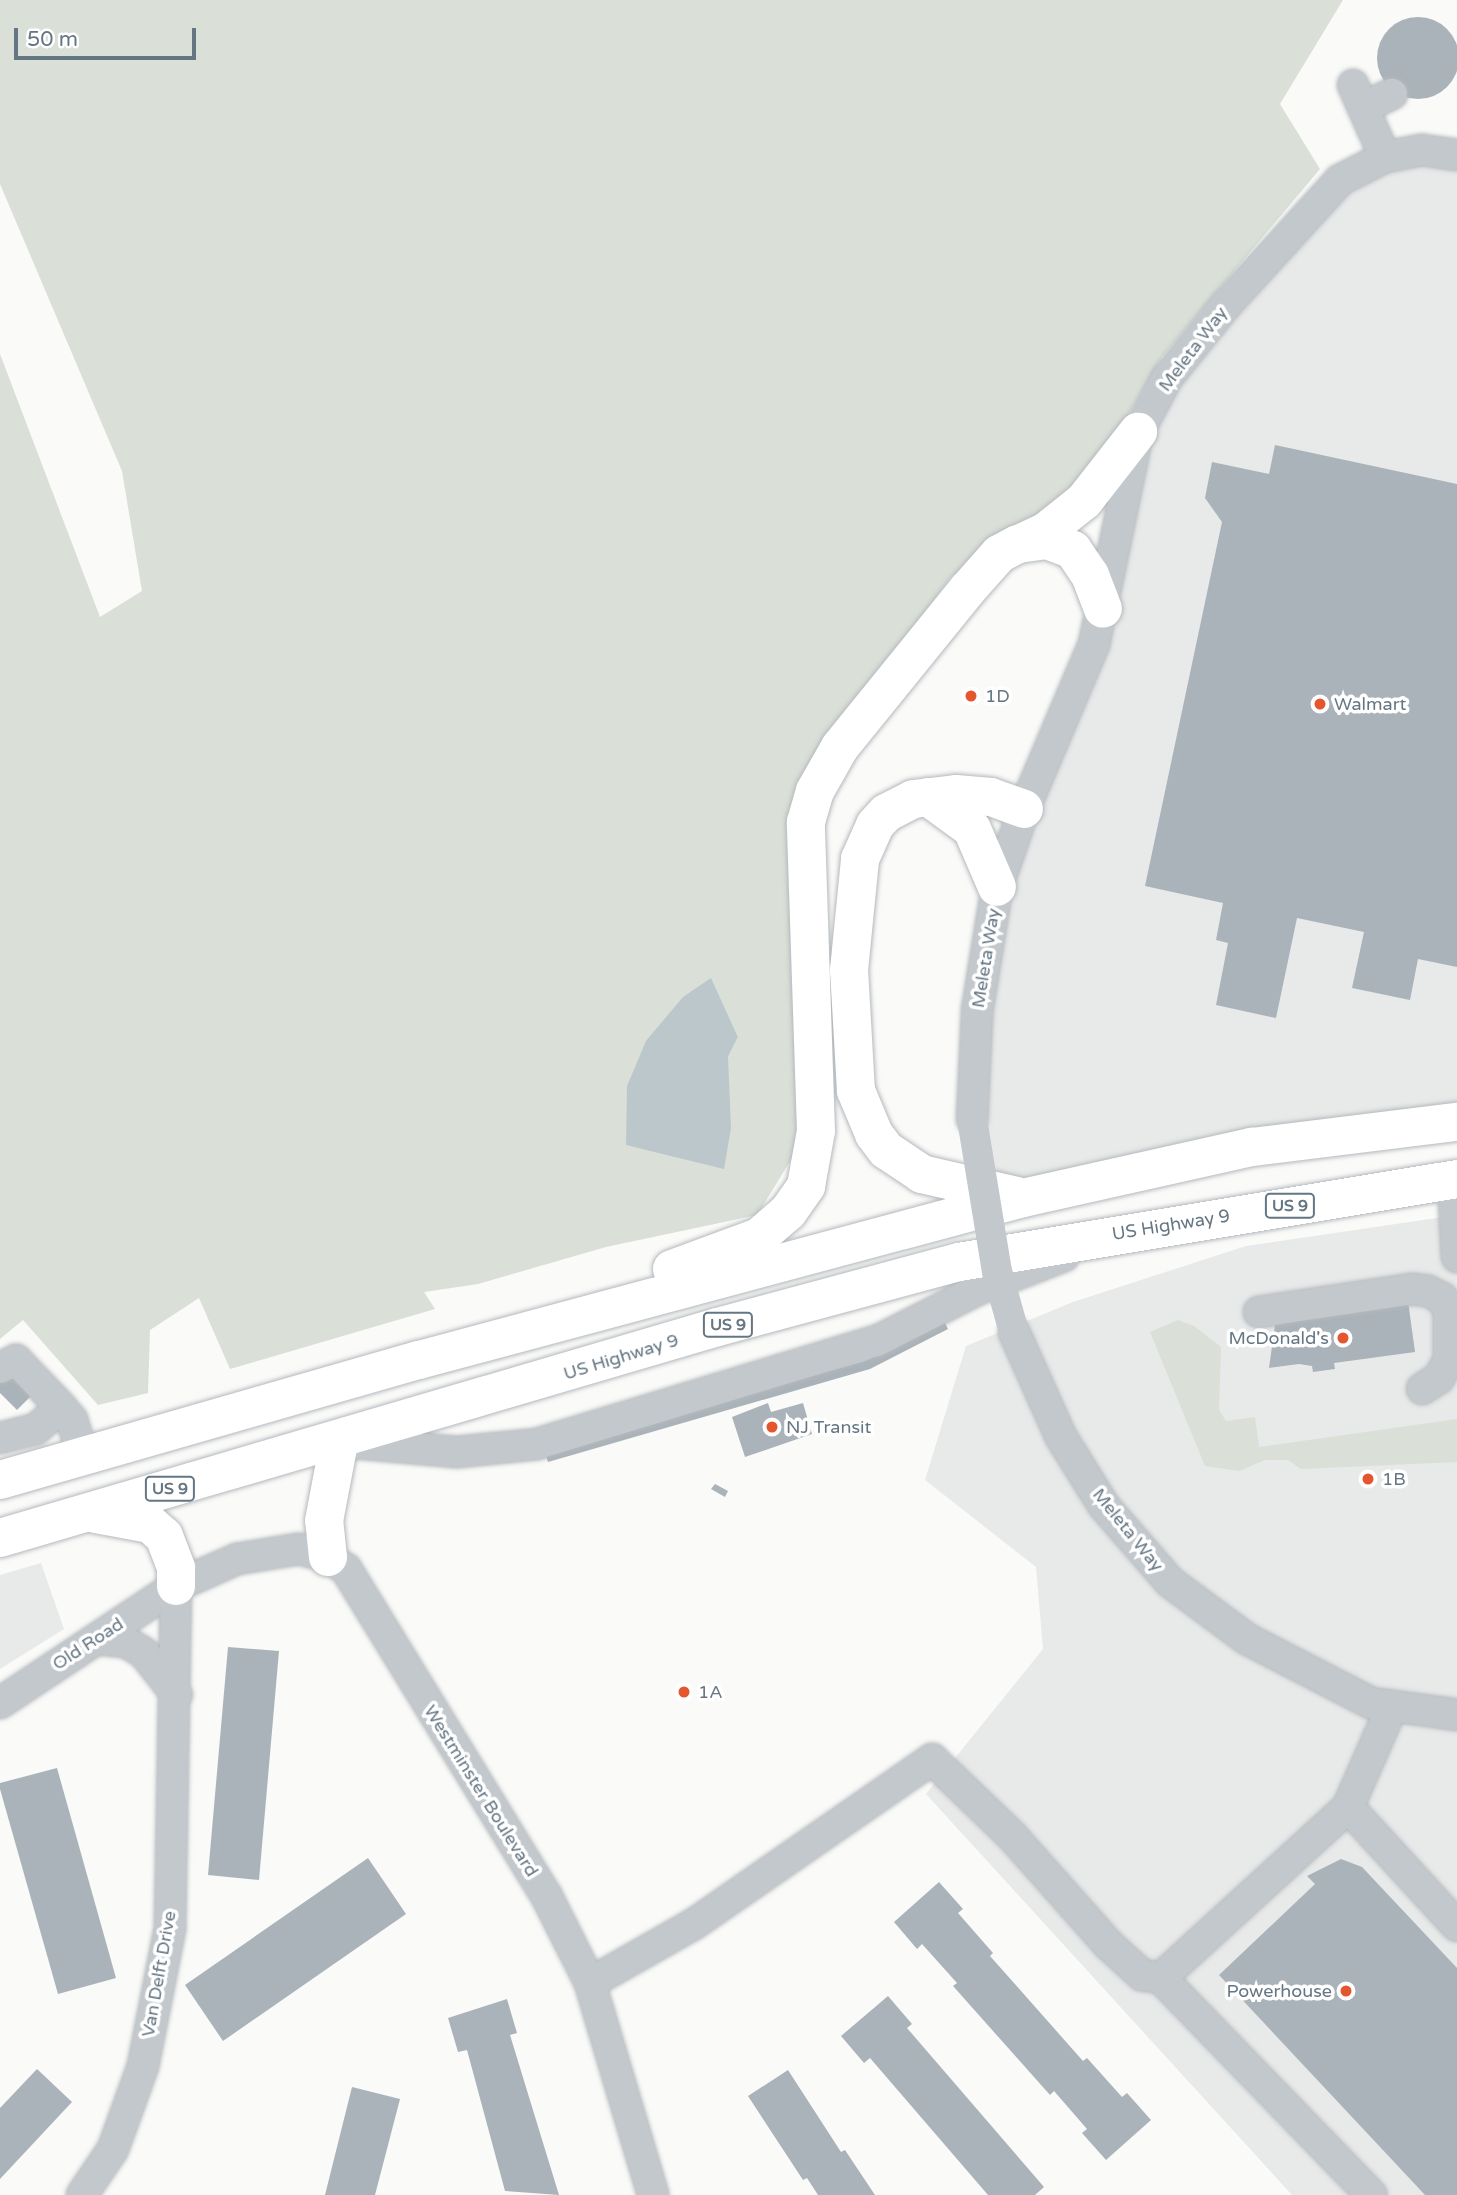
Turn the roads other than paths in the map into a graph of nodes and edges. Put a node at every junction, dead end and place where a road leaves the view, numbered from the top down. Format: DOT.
graph roads {
  1 [pos="1392,94"];
  2 [pos="1457,155"];
  3 [pos="1385,157"];
  4 [pos="1138,432"];
  5 [pos="1018,544"];
  6 [pos="1103,609"];
  7 [pos="928,797"];
  8 [pos="1024,809"];
  9 [pos="997,887"];
  10 [pos="1457,1122"];
  11 [pos="1455,1179"];
  12 [pos="1023,1198"];
  13 [pos="1122,1233"];
  14 [pos="1457,1257"];
  15 [pos="1258,1312"];
  16 [pos="419,1360"];
  17 [pos="0,1368"];
  18 [pos="1422,1388"];
  19 [pos="61,1407"];
  20 [pos="0,1437"];
  21 [pos="340,1442"];
  22 [pos="83,1457"];
  23 [pos="0,1480"];
  24 [pos="87,1512"];
  25 [pos="0,1538"];
  26 [pos="328,1557"];
  27 [pos="176,1586"];
  28 [pos="97,1639"];
  29 [pos="177,1695"];
  30 [pos="0,1703"];
  31 [pos="1391,1709"];
  32 [pos="1457,1715"];
  33 [pos="1348,1807"];
  34 [pos="1457,1926"];
  35 [pos="1161,1978"];
  36 [pos="590,1983"];
  37 [pos="82,2195"];
  38 [pos="653,2195"];
  39 [pos="1371,2195"];
  1 -- 3 [label="street"];
  2 -- 3 [label="street, Meleta Way"];
  3 -- 4 [label="street, Meleta Way"];
  4 -- 5 [label="highway"];
  4 -- 6 [label="street, Meleta Way"];
  5 -- 6 [label="highway"];
  5 -- 16 [label="highway"];
  6 -- 8 [label="street, Meleta Way"];
  7 -- 8 [label="highway"];
  7 -- 9 [label="highway"];
  7 -- 12 [label="highway"];
  8 -- 9 [label="street, Meleta Way"];
  9 -- 31 [label="street, Meleta Way, bridge"];
  10 -- 12 [label="highway"];
  11 -- 13 [label="highway, US Highway 9 / US 9"];
  11 -- 14 [label="street"];
  12 -- 16 [label="highway"];
  13 -- 21 [label="highway, US Highway 9 / US 9"];
  13 -- 21 [label="street"];
  15 -- 18 [label="street"];
  16 -- 22 [label="highway"];
  17 -- 19 [label="street"];
  19 -- 20 [label="street"];
  19 -- 22 [label="street"];
  21 -- 24 [label="highway, US Highway 9 / US 9"];
  21 -- 26 [label="highway"];
  22 -- 23 [label="highway"];
  24 -- 25 [label="highway, US Highway 9 / US 9"];
  24 -- 27 [label="highway"];
  26 -- 27 [label="street"];
  26 -- 36 [label="street, Westminster Boulevard"];
  27 -- 28 [label="street, Old Road"];
  27 -- 29 [label="street, Van Delft Drive"];
  28 -- 29 [label="street"];
  28 -- 30 [label="street, Old Road"];
  29 -- 37 [label="street, Van Delft Drive"];
  31 -- 32 [label="street, Meleta Way"];
  31 -- 33 [label="street"];
  33 -- 34 [label="street"];
  33 -- 35 [label="street"];
  35 -- 36 [label="street"];
  35 -- 39 [label="street"];
  36 -- 38 [label="street, Westminster Boulevard"];
}
